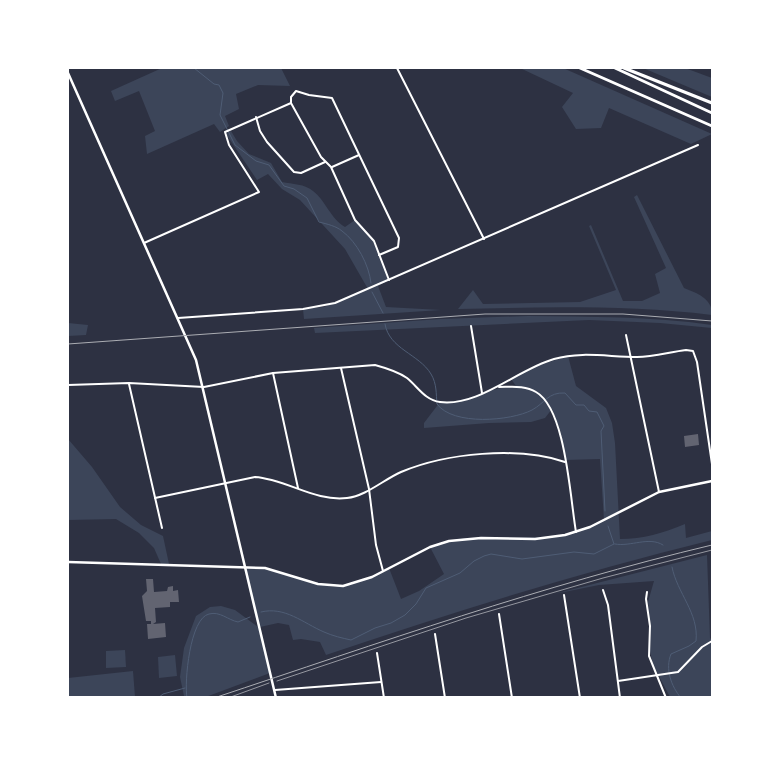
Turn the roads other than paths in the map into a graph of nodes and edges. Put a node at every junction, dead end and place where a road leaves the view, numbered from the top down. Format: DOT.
graph roads {
  1 [pos="397,68"];
  2 [pos="580,68"];
  3 [pos="615,68"];
  4 [pos="624,68"];
  5 [pos="68,73"];
  6 [pos="291,102"];
  7 [pos="712,103"];
  8 [pos="712,112"];
  9 [pos="256,117"];
  10 [pos="712,126"];
  11 [pos="698,145"];
  12 [pos="360,155"];
  13 [pos="324,162"];
  14 [pos="331,167"];
  15 [pos="484,239"];
  16 [pos="144,243"];
  17 [pos="379,255"];
  18 [pos="389,280"];
  19 [pos="178,318"];
  20 [pos="471,326"];
  21 [pos="626,335"];
  22 [pos="630,356"];
  23 [pos="341,367"];
  24 [pos="273,373"];
  25 [pos="129,383"];
  26 [pos="68,385"];
  27 [pos="497,387"];
  28 [pos="204,388"];
  29 [pos="482,393"];
  30 [pos="565,462"];
  31 [pos="712,464"];
  32 [pos="712,481"];
  33 [pos="226,483"];
  34 [pos="298,488"];
  35 [pos="369,489"];
  36 [pos="659,492"];
  37 [pos="155,498"];
  38 [pos="162,528"];
  39 [pos="576,532"];
  40 [pos="68,562"];
  41 [pos="244,567"];
  42 [pos="383,571"];
  43 [pos="603,590"];
  44 [pos="647,592"];
  45 [pos="564,595"];
  46 [pos="498,614"];
  47 [pos="435,634"];
  48 [pos="712,642"];
  49 [pos="377,653"];
  50 [pos="655,675"];
  51 [pos="618,681"];
  52 [pos="381,682"];
  53 [pos="275,690"];
  54 [pos="276,698"];
  55 [pos="384,698"];
  56 [pos="445,698"];
  57 [pos="512,698"];
  58 [pos="580,698"];
  59 [pos="620,698"];
  60 [pos="666,698"];
  1 -- 15 [label="street"];
  2 -- 10 [label="highway"];
  3 -- 8 [label="highway"];
  4 -- 7 [label="highway"];
  5 -- 16 [label="street"];
  6 -- 9 [label="street"];
  6 -- 12 [label="street"];
  6 -- 13 [label="street"];
  9 -- 13 [label="street"];
  9 -- 16 [label="street"];
  11 -- 15 [label="street"];
  12 -- 14 [label="street"];
  12 -- 17 [label="street"];
  13 -- 14 [label="street"];
  14 -- 17 [label="street"];
  15 -- 18 [label="street"];
  16 -- 19 [label="street"];
  17 -- 18 [label="street"];
  18 -- 19 [label="street"];
  19 -- 28 [label="street"];
  20 -- 29 [label="street"];
  21 -- 22 [label="street"];
  22 -- 27 [label="street"];
  22 -- 31 [label="street"];
  22 -- 36 [label="street"];
  23 -- 24 [label="street"];
  23 -- 29 [label="street"];
  23 -- 35 [label="street"];
  24 -- 28 [label="street"];
  24 -- 34 [label="street"];
  25 -- 26 [label="street"];
  25 -- 28 [label="street"];
  25 -- 37 [label="street"];
  27 -- 29 [label="street"];
  27 -- 30 [label="street"];
  28 -- 33 [label="street"];
  30 -- 35 [label="street"];
  30 -- 39 [label="street"];
  32 -- 36 [label="street"];
  33 -- 34 [label="street"];
  33 -- 37 [label="street"];
  33 -- 41 [label="street"];
  34 -- 35 [label="street"];
  35 -- 42 [label="street"];
  36 -- 39 [label="street"];
  37 -- 38 [label="street"];
  39 -- 42 [label="street"];
  40 -- 41 [label="street"];
  41 -- 42 [label="street"];
  41 -- 53 [label="street"];
  43 -- 51 [label="street"];
  44 -- 50 [label="street"];
  45 -- 58 [label="street"];
  46 -- 57 [label="street"];
  47 -- 56 [label="street"];
  48 -- 50 [label="street"];
  49 -- 52 [label="street"];
  50 -- 51 [label="street"];
  50 -- 60 [label="street"];
  51 -- 59 [label="street"];
  52 -- 53 [label="street"];
  52 -- 55 [label="street"];
  53 -- 54 [label="street"];
}
